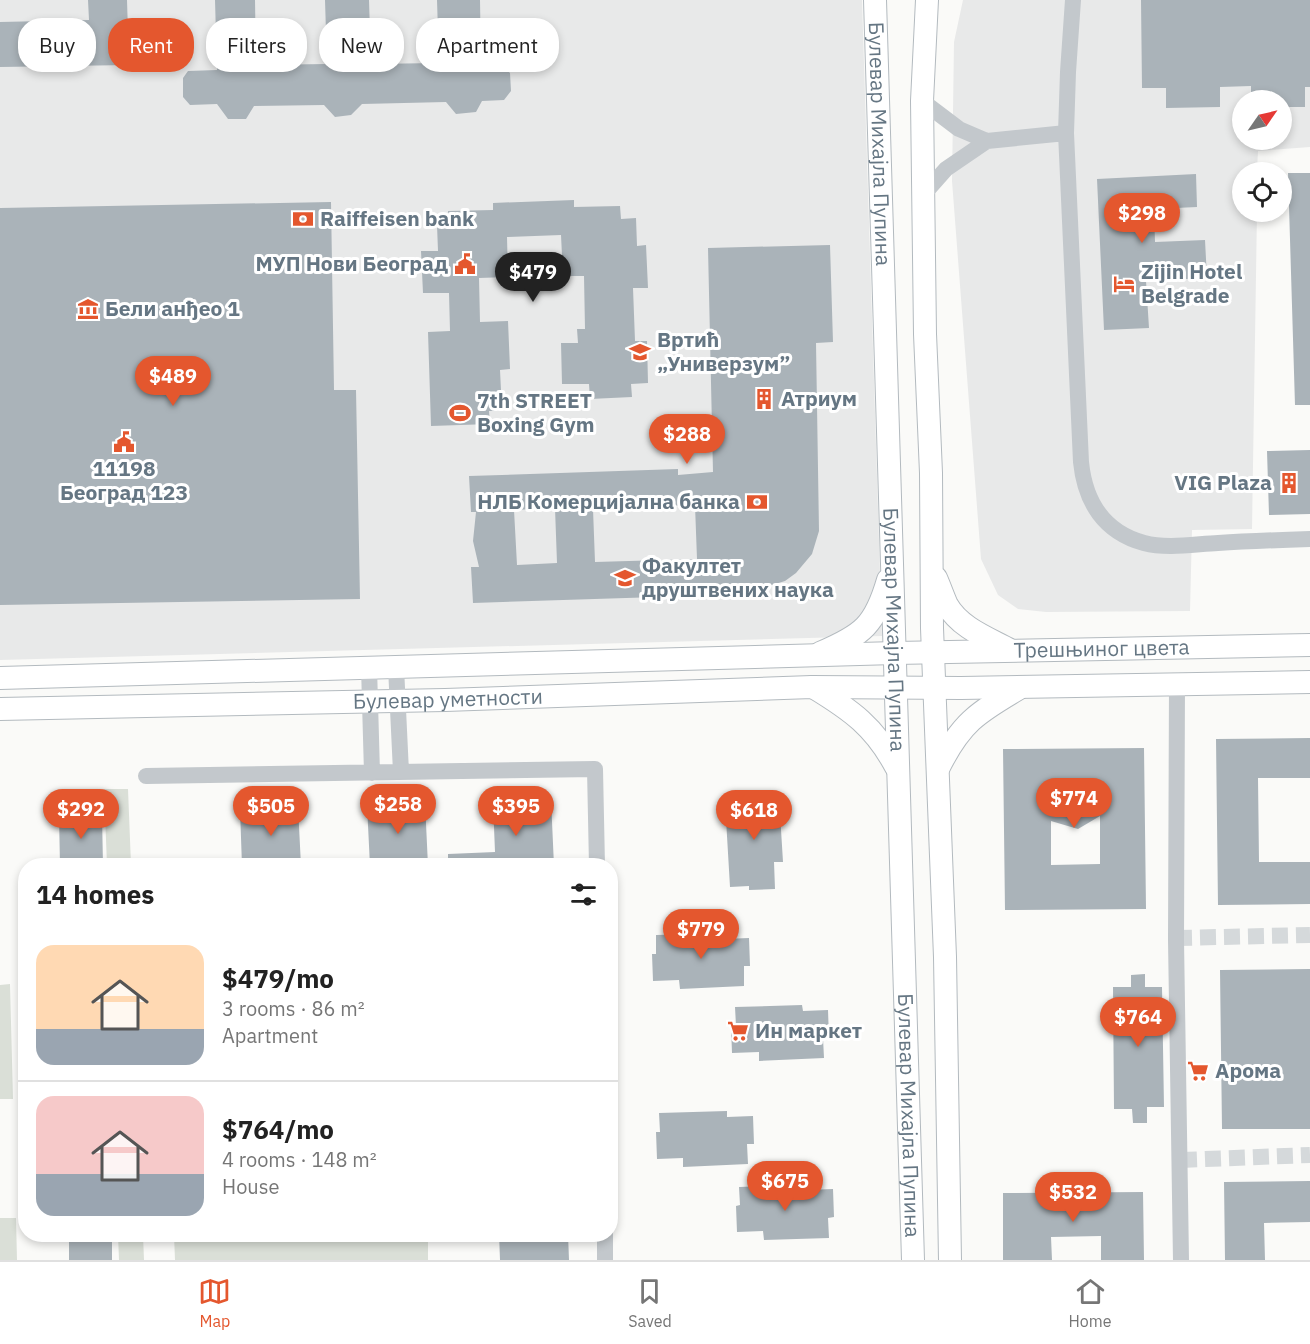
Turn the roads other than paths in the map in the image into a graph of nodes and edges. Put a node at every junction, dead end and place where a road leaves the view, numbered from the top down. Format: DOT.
graph roads {
  1 [pos="875,0"];
  2 [pos="927,0"];
  3 [pos="1073,0"];
  4 [pos="922,101"];
  5 [pos="1066,133"];
  6 [pos="987,141"];
  7 [pos="923,195"];
  8 [pos="1310,539"];
  9 [pos="931,564"];
  10 [pos="892,565"];
  11 [pos="1310,645"];
  12 [pos="1014,652"];
  13 [pos="895,653"];
  14 [pos="934,653"];
  15 [pos="812,656"];
  16 [pos="369,667"];
  17 [pos="396,667"];
  18 [pos="4,677"];
  19 [pos="1310,682"];
  20 [pos="1177,684"];
  21 [pos="812,687"];
  22 [pos="896,687"];
  23 [pos="1021,687"];
  24 [pos="936,688"];
  25 [pos="398,700"];
  26 [pos="369,701"];
  27 [pos="6,711"];
  28 [pos="938,768"];
  29 [pos="898,771"];
  30 [pos="401,772"];
  31 [pos="372,773"];
  32 [pos="146,776"];
  33 [pos="597,858"];
  34 [pos="605,1242"];
  35 [pos="605,1260"];
  36 [pos="913,1260"];
  37 [pos="950,1260"];
  38 [pos="1181,1260"];
  1 -- 10 [label="main road, Булевар Михајла Пупина"];
  2 -- 4 [label="main road, Булевар Михајла Пупина"];
  3 -- 5 [label="street"];
  4 -- 6 [label="street, Булевар Михајла Пупина"];
  4 -- 7 [label="main road, Булевар Михајла Пупина"];
  5 -- 6 [label="street, Булевар Михајла Пупина"];
  5 -- 8 [label="street"];
  6 -- 7 [label="street, Булевар Михајла Пупина"];
  7 -- 9 [label="main road, Булевар Михајла Пупина"];
  9 -- 12 [label="main road"];
  9 -- 14 [label="main road, Булевар Михајла Пупина"];
  10 -- 13 [label="main road, Булевар Михајла Пупина"];
  10 -- 15 [label="main road"];
  11 -- 12 [label="main road, Трешњиног цвета"];
  12 -- 14 [label="main road, Трешњиног цвета"];
  13 -- 14 [label="main road, Трешњиног цвета"];
  13 -- 15 [label="main road, Булевар уметности"];
  13 -- 22 [label="main road, Булевар Михајла Пупина"];
  14 -- 24 [label="main road, Булевар Михајла Пупина"];
  15 -- 17 [label="main road, Булевар уметности"];
  16 -- 17 [label="main road, Булевар уметности"];
  16 -- 18 [label="main road, Булевар уметности"];
  16 -- 26 [label="street"];
  17 -- 25 [label="street"];
  19 -- 20 [label="main road, Трешњиног цвета"];
  20 -- 23 [label="main road, Трешњиног цвета"];
  20 -- 38 [label="street"];
  21 -- 22 [label="main road, Булевар уметности"];
  21 -- 25 [label="main road, Булевар уметности"];
  21 -- 29 [label="main road"];
  22 -- 24 [label="main road, Трешњиног цвета"];
  22 -- 29 [label="main road, Булевар Михајла Пупина"];
  23 -- 24 [label="main road, Трешњиног цвета"];
  23 -- 28 [label="main road"];
  24 -- 28 [label="main road, Булевар Михајла Пупина"];
  25 -- 26 [label="main road, Булевар уметности"];
  25 -- 30 [label="street"];
  26 -- 27 [label="main road, Булевар уметности"];
  26 -- 31 [label="street"];
  28 -- 37 [label="main road, Булевар Михајла Пупина"];
  29 -- 36 [label="main road, Булевар Михајла Пупина"];
  30 -- 31 [label="street"];
  30 -- 33 [label="street"];
  31 -- 32 [label="street"];
  34 -- 35 [label="street"];
}
